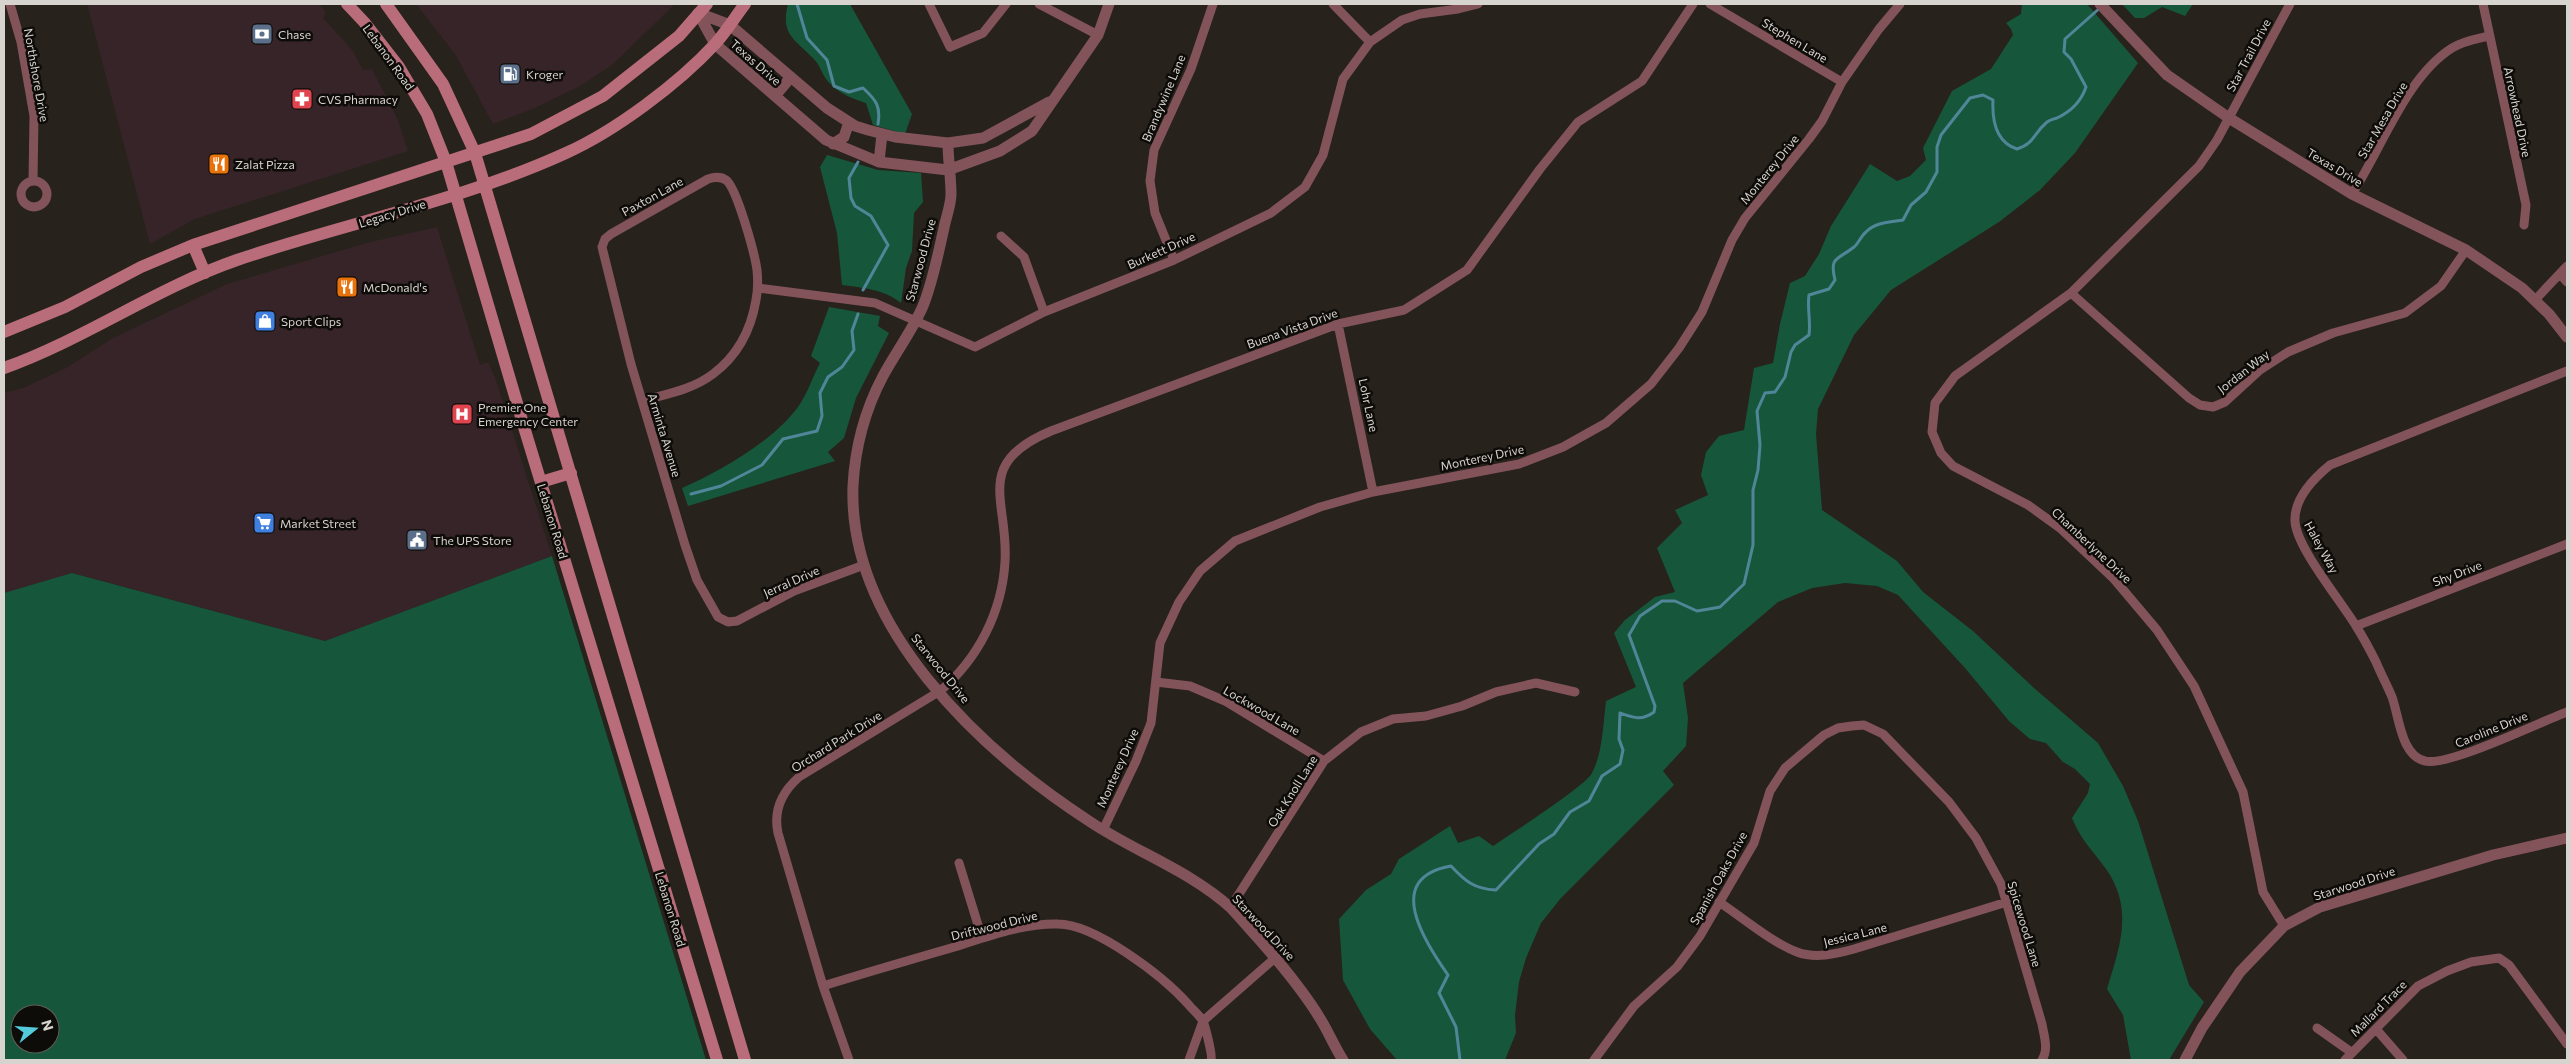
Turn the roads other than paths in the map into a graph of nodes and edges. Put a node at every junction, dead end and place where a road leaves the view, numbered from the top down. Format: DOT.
graph roads {
  1 [pos="10,4"];
  2 [pos="346,4"];
  3 [pos="386,4"];
  4 [pos="745,4"];
  5 [pos="929,4"];
  6 [pos="1006,4"];
  7 [pos="1039,4"];
  8 [pos="1109,4"];
  9 [pos="1213,4"];
  10 [pos="1333,4"];
  11 [pos="1478,4"];
  12 [pos="1693,4"];
  13 [pos="1710,4"];
  14 [pos="1900,4"];
  15 [pos="2100,4"];
  16 [pos="2290,4"];
  17 [pos="2483,4"];
  18 [pos="703,8"];
  19 [pos="730,25"];
  20 [pos="1098,36"];
  21 [pos="2489,36"];
  22 [pos="1370,42"];
  23 [pos="715,44"];
  24 [pos="791,77"];
  25 [pos="1842,82"];
  26 [pos="775,96"];
  27 [pos="1050,102"];
  28 [pos="2229,118"];
  29 [pos="848,122"];
  30 [pos="882,134"];
  31 [pos="948,143"];
  32 [pos="834,144"];
  33 [pos="475,152"];
  34 [pos="446,162"];
  35 [pos="879,162"];
  36 [pos="948,170"];
  37 [pos="33,181"];
  38 [pos="486,184"];
  39 [pos="455,194"];
  40 [pos="2352,194"];
  41 [pos="2524,225"];
  42 [pos="1002,236"];
  43 [pos="603,243"];
  44 [pos="193,245"];
  45 [pos="2466,250"];
  46 [pos="1174,260"];
  47 [pos="2567,266"];
  48 [pos="205,273"];
  49 [pos="2560,274"];
  50 [pos="2567,282"];
  51 [pos="758,288"];
  52 [pos="2071,293"];
  53 [pos="2535,300"];
  54 [pos="1044,312"];
  55 [pos="916,321"];
  56 [pos="1338,324"];
  57 [pos="4,332"];
  58 [pos="2567,337"];
  59 [pos="4,368"];
  60 [pos="2567,372"];
  61 [pos="642,401"];
  62 [pos="571,473"];
  63 [pos="1002,475"];
  64 [pos="541,482"];
  65 [pos="1373,492"];
  66 [pos="2567,544"];
  67 [pos="864,565"];
  68 [pos="728,622"];
  69 [pos="2356,626"];
  70 [pos="1156,682"];
  71 [pos="940,691"];
  72 [pos="1575,692"];
  73 [pos="2567,712"];
  74 [pos="1864,725"];
  75 [pos="1324,761"];
  76 [pos="2424,761"];
  77 [pos="1103,830"];
  78 [pos="2567,838"];
  79 [pos="959,863"];
  80 [pos="1719,902"];
  81 [pos="2007,902"];
  82 [pos="1230,908"];
  83 [pos="2284,926"];
  84 [pos="982,938"];
  85 [pos="1275,958"];
  86 [pos="823,986"];
  87 [pos="1203,1021"];
  88 [pos="2317,1028"];
  89 [pos="2376,1029"];
  90 [pos="2567,1044"];
  91 [pos="2351,1052"];
  92 [pos="717,1060"];
  93 [pos="745,1060"];
  94 [pos="849,1060"];
  95 [pos="1189,1060"];
  96 [pos="1211,1060"];
  97 [pos="1343,1060"];
  98 [pos="1594,1060"];
  99 [pos="2042,1060"];
  100 [pos="2185,1060"];
  101 [pos="2345,1060"];
  102 [pos="2403,1060"];
  1 -- 37 [label="street, Northshore Drive"];
  2 -- 34 [label="main road, Lebanon Road"];
  3 -- 33 [label="main road, Lebanon Road"];
  4 -- 19 [label="main road, Legacy Drive"];
  5 -- 6 [label="street"];
  7 -- 20 [label="street"];
  8 -- 20 [label="street, Texas Drive"];
  9 -- 46 [label="street, Brandywine Lane"];
  10 -- 22 [label="street"];
  11 -- 22 [label="street, Burkett Drive"];
  12 -- 56 [label="street, Buena Vista Drive"];
  13 -- 25 [label="street, Stephen Lane"];
  14 -- 25 [label="street, Monterey Drive"];
  15 -- 28 [label="street, Texas Drive"];
  16 -- 28 [label="street, Star Trail Drive"];
  17 -- 21 [label="street, Arrowhead Drive"];
  18 -- 19 [label="street, Texas Drive"];
  18 -- 23 [label="street, Texas Drive"];
  18 -- 33 [label="main road"];
  19 -- 23 [label="main road, Legacy Drive"];
  19 -- 24 [label="street, Texas Drive"];
  20 -- 27 [label="street, Texas Drive"];
  21 -- 40 [label="street, Star Mesa Drive"];
  21 -- 41 [label="street, Arrowhead Drive"];
  22 -- 46 [label="street, Burkett Drive"];
  23 -- 26 [label="street, Texas Drive"];
  23 -- 38 [label="main road, Legacy Drive"];
  24 -- 26 [label="street"];
  24 -- 29 [label="street, Texas Drive"];
  25 -- 65 [label="street, Monterey Drive"];
  26 -- 32 [label="street, Texas Drive"];
  27 -- 31 [label="street, Texas Drive"];
  27 -- 36 [label="street, Texas Drive"];
  28 -- 40 [label="street, Texas Drive"];
  28 -- 52 [label="street, Chamberlyne Drive"];
  29 -- 30 [label="street, Texas Drive"];
  29 -- 32 [label="street"];
  30 -- 31 [label="street, Texas Drive"];
  30 -- 35 [label="street"];
  31 -- 36 [label="street, Starwood Drive"];
  32 -- 35 [label="street, Texas Drive"];
  33 -- 34 [label="main road"];
  33 -- 38 [label="main road, Lebanon Road"];
  34 -- 39 [label="main road, Lebanon Road"];
  34 -- 44 [label="main road"];
  35 -- 36 [label="street, Texas Drive"];
  36 -- 55 [label="street, Starwood Drive"];
  38 -- 39 [label="main road, Legacy Drive"];
  38 -- 62 [label="main road, Lebanon Road"];
  39 -- 48 [label="main road, Legacy Drive"];
  39 -- 64 [label="main road, Lebanon Road"];
  40 -- 45 [label="street, Texas Drive"];
  42 -- 54 [label="street"];
  43 -- 51 [label="street, Paxton Lane"];
  43 -- 61 [label="street, Arminta Avenue"];
  44 -- 48 [label="main road"];
  44 -- 57 [label="main road"];
  45 -- 52 [label="street, Jordan Way"];
  45 -- 53 [label="street, Texas Drive"];
  46 -- 54 [label="street, Burkett Drive"];
  47 -- 49 [label="street"];
  48 -- 59 [label="main road, Legacy Drive"];
  49 -- 50 [label="street"];
  49 -- 53 [label="street"];
  51 -- 55 [label="street, Burkett Drive"];
  51 -- 61 [label="street"];
  52 -- 83 [label="street, Chamberlyne Drive"];
  53 -- 58 [label="street, Texas Drive"];
  54 -- 55 [label="street, Burkett Drive"];
  55 -- 67 [label="street, Starwood Drive"];
  56 -- 63 [label="street, Buena Vista Drive"];
  56 -- 65 [label="street, Lohr Lane"];
  60 -- 69 [label="street, Haley Way"];
  61 -- 68 [label="street, Arminta Avenue"];
  62 -- 64 [label="main road"];
  62 -- 93 [label="main road, Lebanon Road"];
  63 -- 71 [label="street, Orchard Park Drive"];
  64 -- 92 [label="main road, Lebanon Road"];
  65 -- 70 [label="street, Monterey Drive"];
  66 -- 69 [label="street, Shy Drive"];
  67 -- 68 [label="street, Jerral Drive"];
  67 -- 71 [label="street, Starwood Drive"];
  69 -- 76 [label="street, Haley Way"];
  70 -- 75 [label="street, Lockwood Lane"];
  70 -- 77 [label="street, Monterey Drive"];
  71 -- 77 [label="street, Starwood Drive"];
  71 -- 86 [label="street, Orchard Park Drive"];
  72 -- 75 [label="street, Oak Knoll Lane"];
  73 -- 76 [label="street, Caroline Drive"];
  74 -- 80 [label="street, Spanish Oaks Drive"];
  74 -- 81 [label="street, Spicewood Lane"];
  75 -- 82 [label="street, Oak Knoll Lane"];
  77 -- 82 [label="street, Starwood Drive"];
  78 -- 83 [label="street, Starwood Drive"];
  79 -- 84 [label="street"];
  80 -- 81 [label="street, Jessica Lane"];
  80 -- 98 [label="street, Spanish Oaks Drive"];
  81 -- 99 [label="street, Spicewood Lane"];
  82 -- 85 [label="street, Starwood Drive"];
  83 -- 100 [label="street, Starwood Drive"];
  84 -- 86 [label="street, Driftwood Drive"];
  84 -- 87 [label="street, Driftwood Drive"];
  85 -- 87 [label="street"];
  85 -- 97 [label="street, Starwood Drive"];
  86 -- 94 [label="street, Orchard Park Drive"];
  87 -- 95 [label="street"];
  87 -- 96 [label="street"];
  88 -- 91 [label="street"];
  89 -- 90 [label="street, Mallard Trace"];
  89 -- 91 [label="street, Mallard Trace"];
  89 -- 102 [label="street"];
  91 -- 101 [label="street, Mallard Trace"];
}
